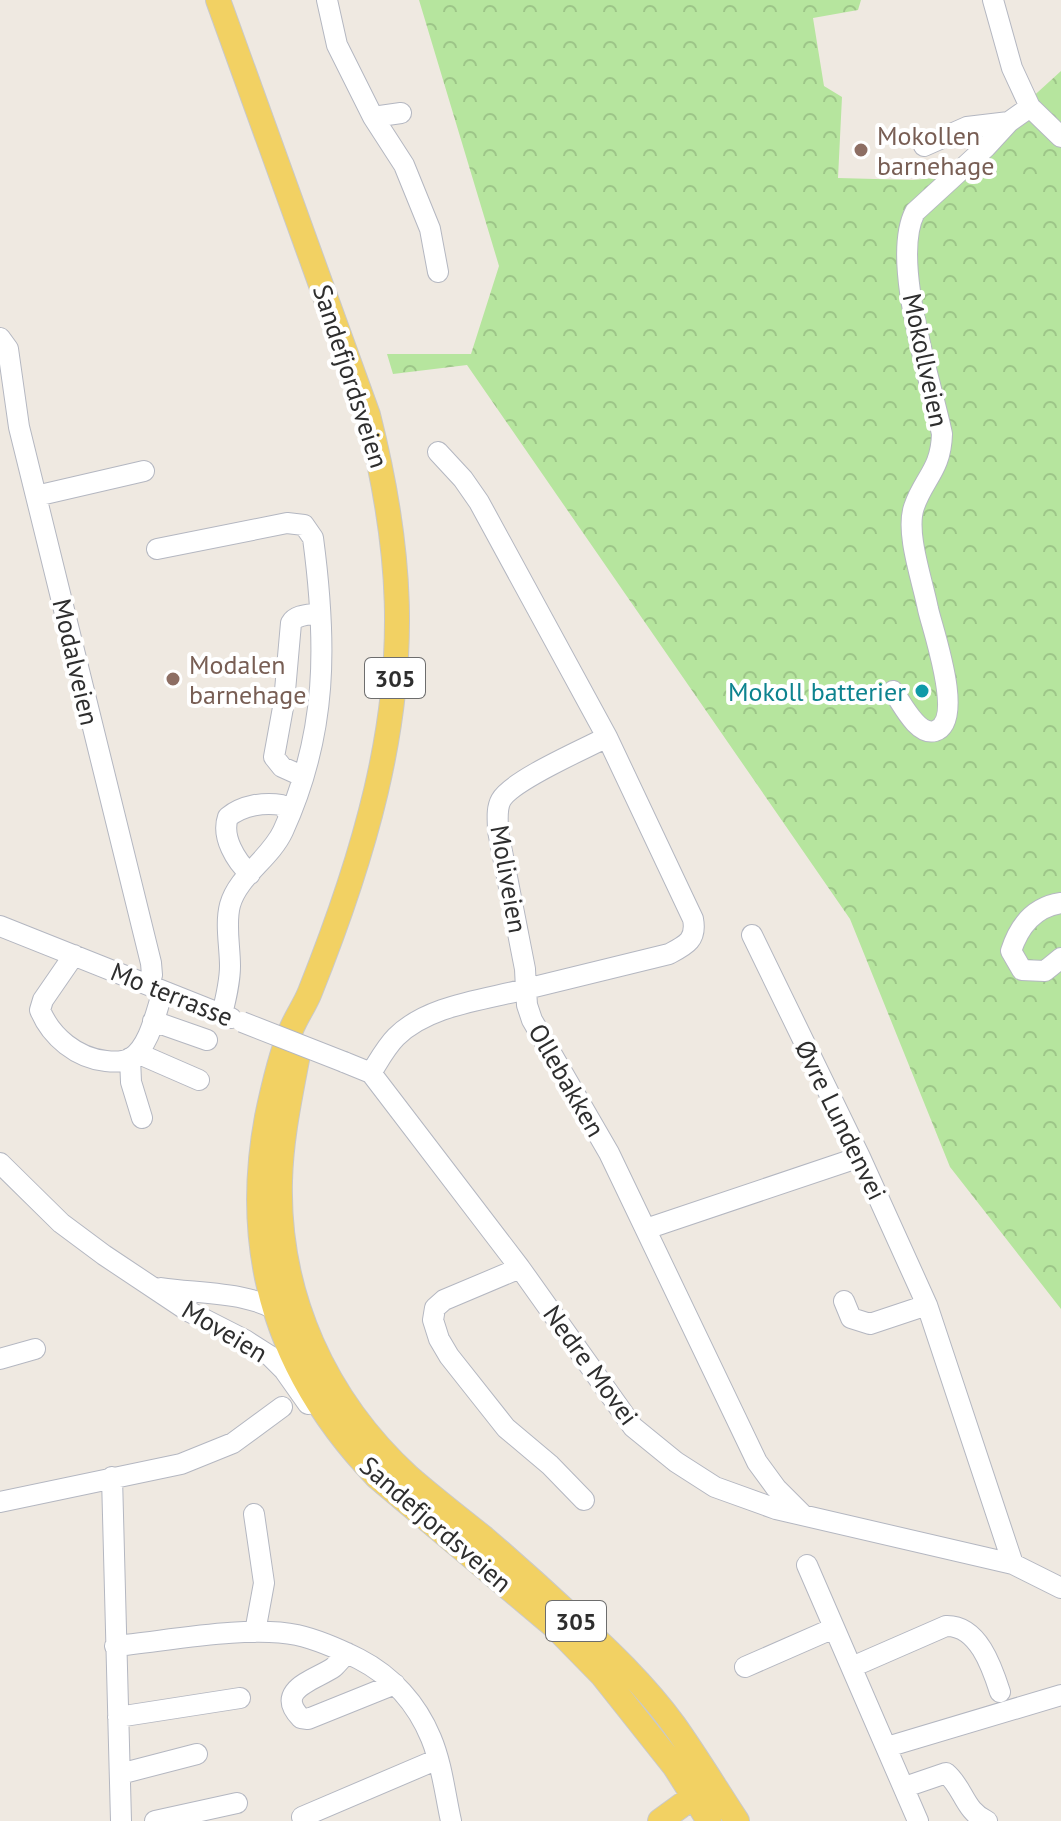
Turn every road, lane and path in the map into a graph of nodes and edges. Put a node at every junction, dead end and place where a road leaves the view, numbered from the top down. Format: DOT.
graph roads {
  1 [pos="218,0"];
  2 [pos="327,0"];
  3 [pos="993,0"];
  4 [pos="1030,107"];
  5 [pos="401,113"];
  6 [pos="373,117"];
  7 [pos="1009,122"];
  8 [pos="1061,137"];
  9 [pos="924,146"];
  10 [pos="438,272"];
  11 [pos="0,338"];
  12 [pos="9,428"];
  13 [pos="438,452"];
  14 [pos="144,471"];
  15 [pos="36,496"];
  16 [pos="157,549"];
  17 [pos="320,613"];
  18 [pos="893,691"];
  19 [pos="607,737"];
  20 [pos="302,776"];
  21 [pos="289,814"];
  22 [pos="250,874"];
  23 [pos="1061,903"];
  24 [pos="0,926"];
  25 [pos="752,935"];
  26 [pos="74,955"];
  27 [pos="1061,958"];
  28 [pos="156,988"];
  29 [pos="526,989"];
  30 [pos="309,996"];
  31 [pos="222,1014"];
  32 [pos="153,1021"];
  33 [pos="207,1040"];
  34 [pos="134,1055"];
  35 [pos="371,1073"];
  36 [pos="199,1080"];
  37 [pos="142,1118"];
  38 [pos="860,1157"];
  39 [pos="0,1163"];
  40 [pos="646,1229"];
  41 [pos="520,1268"];
  42 [pos="153,1287"];
  43 [pos="844,1301"];
  44 [pos="927,1305"];
  45 [pos="273,1306"];
  46 [pos="307,1337"];
  47 [pos="35,1349"];
  48 [pos="0,1359"];
  49 [pos="282,1407"];
  50 [pos="354,1454"];
  51 [pos="112,1477"];
  52 [pos="584,1500"];
  53 [pos="0,1502"];
  54 [pos="254,1514"];
  55 [pos="803,1515"];
  56 [pos="1013,1564"];
  57 [pos="807,1565"];
  58 [pos="1061,1588"];
  59 [pos="834,1628"];
  60 [pos="255,1632"];
  61 [pos="115,1646"];
  62 [pos="347,1653"];
  63 [pos="745,1667"];
  64 [pos="852,1667"];
  65 [pos="395,1684"];
  66 [pos="1000,1692"];
  67 [pos="1061,1695"];
  68 [pos="240,1698"];
  69 [pos="118,1717"];
  70 [pos="887,1747"];
  71 [pos="197,1754"];
  72 [pos="438,1759"];
  73 [pos="120,1774"];
  74 [pos="905,1787"];
  75 [pos="718,1791"];
  76 [pos="237,1803"];
  77 [pos="700,1813"];
  78 [pos="302,1817"];
  79 [pos="121,1821"];
  80 [pos="155,1821"];
  81 [pos="451,1821"];
  82 [pos="660,1821"];
  83 [pos="737,1821"];
  84 [pos="918,1821"];
  85 [pos="987,1821"];
  1 -- 30 [label="main road, Sandefjordsveien / 305"];
  2 -- 6 [label="street"];
  3 -- 4 [label="street"];
  4 -- 7 [label="street, Mokollveien"];
  4 -- 8 [label="street"];
  5 -- 6 [label="street"];
  6 -- 10 [label="street"];
  7 -- 9 [label="street"];
  7 -- 18 [label="street, Mokollveien"];
  11 -- 12 [label="street, Modalveien"];
  12 -- 15 [label="street, Modalveien"];
  13 -- 19 [label="street"];
  14 -- 15 [label="street"];
  15 -- 28 [label="street, Modalveien"];
  16 -- 17 [label="street"];
  17 -- 20 [label="street"];
  17 -- 20 [label="street"];
  19 -- 29 [label="street, Moliveien"];
  19 -- 29 [label="street, Ollebakken"];
  20 -- 21 [label="street"];
  21 -- 22 [label="street"];
  21 -- 22 [label="street"];
  22 -- 31 [label="street"];
  23 -- 27 [label="street"];
  24 -- 26 [label="street, Mo terrasse"];
  25 -- 38 [label="street, Øvre Lundenvei"];
  26 -- 28 [label="street, Mo terrasse"];
  26 -- 34 [label="street"];
  28 -- 31 [label="street, Mo terrasse"];
  28 -- 32 [label="street"];
  29 -- 35 [label="street"];
  29 -- 40 [label="street, Ollebakken"];
  30 -- 45 [label="main road, Sandefjordsveien / 305"];
  30 -- 46 [label="main road, Sandefjordsveien / 305"];
  31 -- 35 [label="street, Mo terrasse, bridge"];
  32 -- 33 [label="street"];
  32 -- 34 [label="street"];
  34 -- 36 [label="street"];
  34 -- 37 [label="street"];
  35 -- 41 [label="street, Nedre Movei"];
  38 -- 40 [label="street"];
  38 -- 44 [label="street, Øvre Lundenvei"];
  39 -- 42 [label="street, Moveien"];
  40 -- 55 [label="street, Ollebakken"];
  41 -- 52 [label="street"];
  41 -- 55 [label="street, Nedre Movei"];
  42 -- 45 [label="street, Moveien"];
  42 -- 50 [label="street, Moveien"];
  43 -- 44 [label="street"];
  44 -- 56 [label="street, Øvre Lundenvei"];
  45 -- 46 [label="street, Moveien"];
  45 -- 50 [label="main road, Sandefjordsveien / 305"];
  46 -- 75 [label="main road, Sandefjordsveien / 305"];
  47 -- 48 [label="street"];
  49 -- 51 [label="street"];
  50 -- 77 [label="main road, Sandefjordsveien / 305"];
  51 -- 53 [label="street"];
  51 -- 61 [label="street"];
  54 -- 60 [label="street"];
  55 -- 56 [label="street, Nedre Movei"];
  56 -- 58 [label="street, Nedre Movei"];
  57 -- 59 [label="street"];
  59 -- 63 [label="street"];
  59 -- 64 [label="street"];
  60 -- 61 [label="street"];
  60 -- 62 [label="street"];
  61 -- 69 [label="street"];
  62 -- 65 [label="street"];
  62 -- 65 [label="street"];
  64 -- 66 [label="street"];
  64 -- 70 [label="street"];
  65 -- 72 [label="street"];
  67 -- 70 [label="street"];
  68 -- 69 [label="street"];
  69 -- 73 [label="street"];
  70 -- 74 [label="street"];
  71 -- 73 [label="street"];
  72 -- 78 [label="street"];
  72 -- 81 [label="street"];
  73 -- 79 [label="street"];
  74 -- 84 [label="street"];
  74 -- 85 [label="street"];
  75 -- 77 [label="main road"];
  75 -- 83 [label="main road, Sandefjordsveien / 305"];
  76 -- 80 [label="street"];
  77 -- 82 [label="main road"];
}
